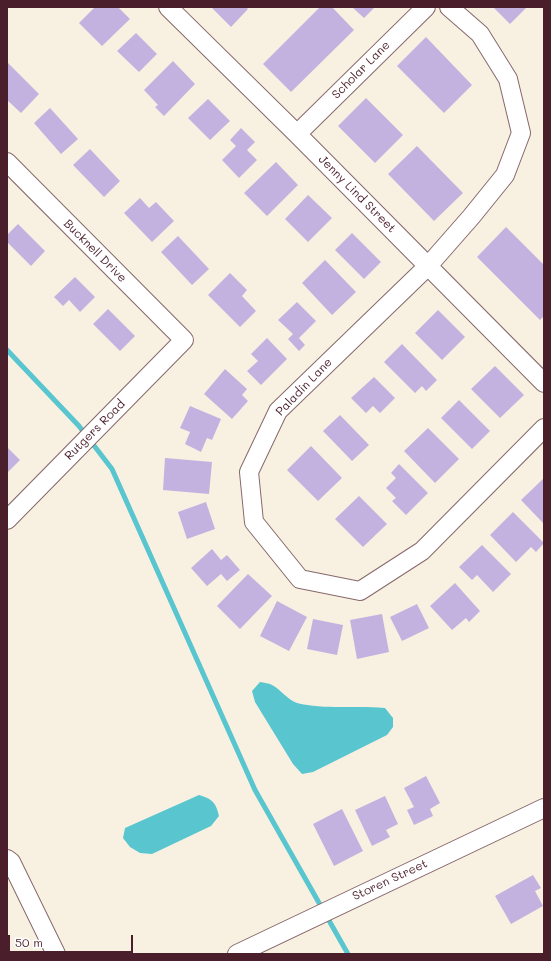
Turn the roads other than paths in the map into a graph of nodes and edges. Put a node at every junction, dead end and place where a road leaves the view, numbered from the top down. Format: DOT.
graph roads {
  1 [pos="168,7"];
  2 [pos="426,7"];
  3 [pos="449,7"];
  4 [pos="297,134"];
  5 [pos="7,162"];
  6 [pos="428,266"];
  7 [pos="184,340"];
  8 [pos="544,383"];
  9 [pos="544,428"];
  10 [pos="7,520"];
  11 [pos="544,808"];
  12 [pos="7,859"];
  13 [pos="56,954"];
  14 [pos="237,954"];
  1 -- 4 [label="street, Jenny Lind Street"];
  2 -- 4 [label="street, Scholar Lane"];
  3 -- 6 [label="street, Paladin Lane"];
  4 -- 6 [label="street, Jenny Lind Street"];
  5 -- 7 [label="street, Bucknell Drive"];
  6 -- 8 [label="street, Jenny Lind Street"];
  6 -- 9 [label="street, Paladin Lane"];
  7 -- 10 [label="street, Rutgers Road"];
  11 -- 14 [label="street, Storen Street"];
  12 -- 13 [label="street"];
}
